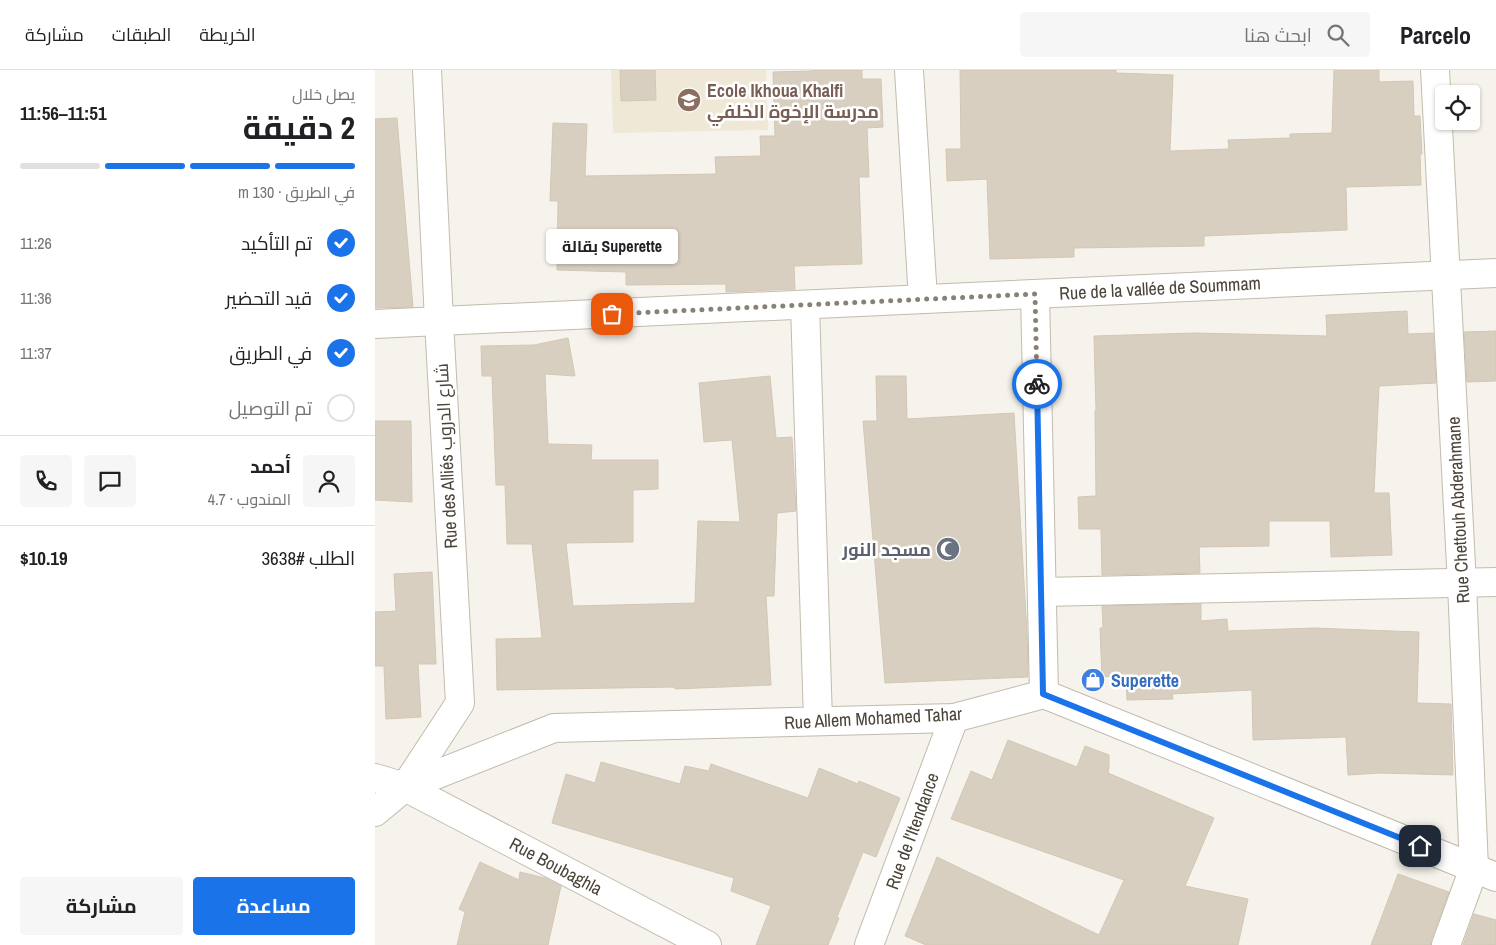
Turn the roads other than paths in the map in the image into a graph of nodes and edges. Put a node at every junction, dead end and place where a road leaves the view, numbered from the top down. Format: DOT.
graph roads {
  1 [pos="427,70"];
  2 [pos="909,70"];
  3 [pos="1435,70"];
  4 [pos="1496,273"];
  5 [pos="1447,275"];
  6 [pos="1035,294"];
  7 [pos="923,299"];
  8 [pos="805,305"];
  9 [pos="439,322"];
  10 [pos="375,324"];
  11 [pos="1496,582"];
  12 [pos="1461,584"];
  13 [pos="1041,592"];
  14 [pos="1043,694"];
  15 [pos="954,718"];
  16 [pos="818,721"];
  17 [pos="375,778"];
  18 [pos="405,787"];
  19 [pos="375,812"];
  20 [pos="1485,872"];
  21 [pos="707,945"];
  22 [pos="869,945"];
  23 [pos="1446,945"];
  1 -- 9 [label="street, Rue des Alliés شارع الدروب"];
  2 -- 7 [label="street"];
  3 -- 5 [label="street, Rue Chettouh Abderahmane"];
  4 -- 5 [label="street, Rue de la vallée de Soummam"];
  5 -- 6 [label="street, Rue de la vallée de Soummam"];
  5 -- 12 [label="street, Rue Chettouh Abderahmane"];
  6 -- 7 [label="street, Rue de la vallée de Soummam"];
  6 -- 13 [label="street"];
  7 -- 8 [label="street, Rue de la vallée de Soummam"];
  8 -- 9 [label="street, Rue de la vallée de Soummam"];
  8 -- 16 [label="street"];
  9 -- 10 [label="street, Rue de la vallée de Soummam"];
  9 -- 18 [label="street, Rue des Alliés شارع الدروب"];
  11 -- 12 [label="street"];
  12 -- 13 [label="street"];
  12 -- 20 [label="street, Rue Chettouh Abderahmane"];
  13 -- 14 [label="street"];
  14 -- 15 [label="street, Rue Allem Mohamed Tahar"];
  14 -- 20 [label="street"];
  15 -- 16 [label="street, Rue Allem Mohamed Tahar"];
  15 -- 22 [label="street, Rue de l'Itendance"];
  16 -- 18 [label="street, Rue Allem Mohamed Tahar"];
  17 -- 18 [label="street"];
  18 -- 19 [label="street, Rue des Alliés شارع الدروب"];
  18 -- 21 [label="street, Rue Boubaghla"];
  20 -- 23 [label="street, Rue Chettouh Abderahmane"];
}
